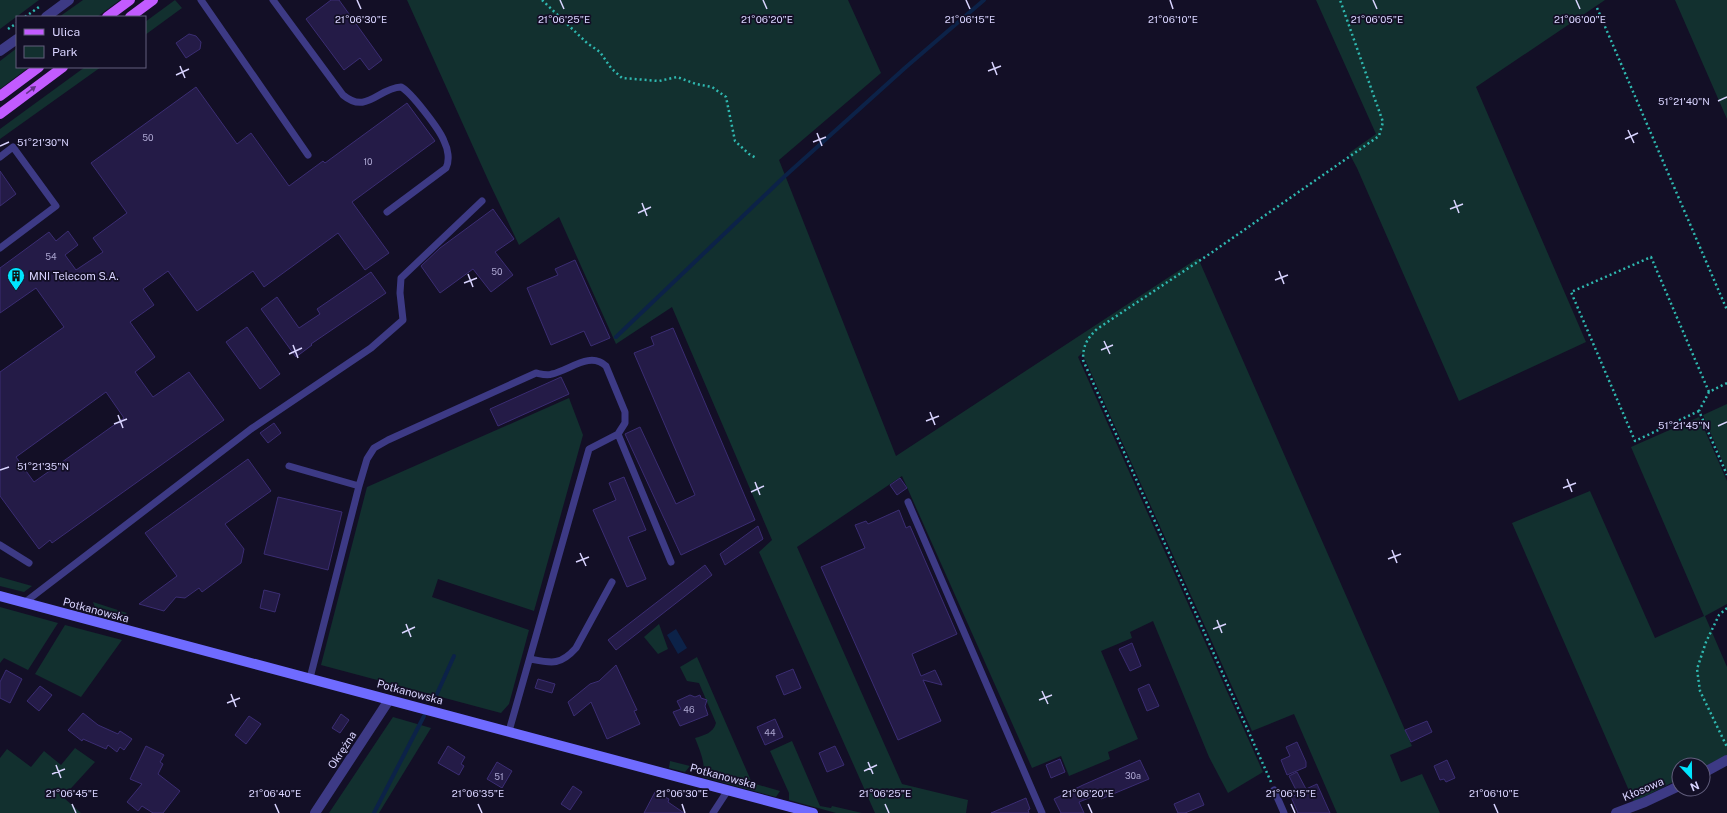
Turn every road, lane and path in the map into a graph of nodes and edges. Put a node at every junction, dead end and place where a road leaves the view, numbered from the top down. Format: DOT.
graph roads {
  1 [pos="69,0"];
  2 [pos="130,0"];
  3 [pos="153,0"];
  4 [pos="201,0"];
  5 [pos="273,0"];
  6 [pos="542,0"];
  7 [pos="1340,0"];
  8 [pos="42,4"];
  9 [pos="1597,8"];
  10 [pos="26,16"];
  11 [pos="47,16"];
  12 [pos="107,16"];
  13 [pos="131,16"];
  14 [pos="16,39"];
  15 [pos="0,51"];
  16 [pos="38,68"];
  17 [pos="62,68"];
  18 [pos="0,96"];
  19 [pos="0,114"];
  20 [pos="308,155"];
  21 [pos="0,157"];
  22 [pos="756,158"];
  23 [pos="482,201"];
  24 [pos="387,212"];
  25 [pos="0,248"];
  26 [pos="1727,310"];
  27 [pos="1727,383"];
  28 [pos="1709,392"];
  29 [pos="1699,411"];
  30 [pos="618,434"];
  31 [pos="289,466"];
  32 [pos="1727,475"];
  33 [pos="359,486"];
  34 [pos="908,502"];
  35 [pos="0,545"];
  36 [pos="671,562"];
  37 [pos="29,563"];
  38 [pos="612,582"];
  39 [pos="0,596"];
  40 [pos="24,603"];
  41 [pos="1727,608"];
  42 [pos="530,659"];
  43 [pos="310,678"];
  44 [pos="389,700"];
  45 [pos="509,731"];
  46 [pos="1727,747"];
  47 [pos="1727,760"];
  48 [pos="1711,769"];
  49 [pos="728,790"];
  50 [pos="1274,790"];
  51 [pos="1671,790"];
  52 [pos="315,813"];
  53 [pos="713,813"];
  54 [pos="813,813"];
  55 [pos="1042,813"];
  56 [pos="1284,813"];
  57 [pos="1616,813"];
  1 -- 11 [label="street"];
  2 -- 12 [label="main road"];
  3 -- 13 [label="main road"];
  4 -- 20 [label="lane"];
  5 -- 24 [label="lane"];
  6 -- 22 [label="path"];
  7 -- 50 [label="path"];
  8 -- 10 [label="path"];
  9 -- 26 [label="path"];
  14 -- 15 [label="street"];
  16 -- 18 [label="main road"];
  19 -- 17 [label="main road, one-way"];
  21 -- 25 [label="lane"];
  23 -- 40 [label="lane"];
  27 -- 28 [label="path"];
  28 -- 29 [label="path"];
  28 -- 29 [label="path"];
  29 -- 32 [label="path"];
  30 -- 33 [label="lane"];
  30 -- 36 [label="lane"];
  30 -- 42 [label="lane"];
  31 -- 33 [label="lane"];
  33 -- 43 [label="lane"];
  34 -- 55 [label="lane"];
  35 -- 37 [label="lane"];
  38 -- 42 [label="lane"];
  39 -- 40 [label="street, Potkanowska"];
  40 -- 43 [label="street, Potkanowska"];
  41 -- 46 [label="path"];
  42 -- 45 [label="lane"];
  43 -- 44 [label="street, Potkanowska"];
  44 -- 45 [label="street, Potkanowska"];
  44 -- 52 [label="street, Okrężna"];
  45 -- 49 [label="street, Potkanowska"];
  47 -- 48 [label="street"];
  49 -- 53 [label="lane"];
  49 -- 54 [label="street, Potkanowska"];
  50 -- 56 [label="lane"];
  51 -- 57 [label="street, Kłosowa"];
}
